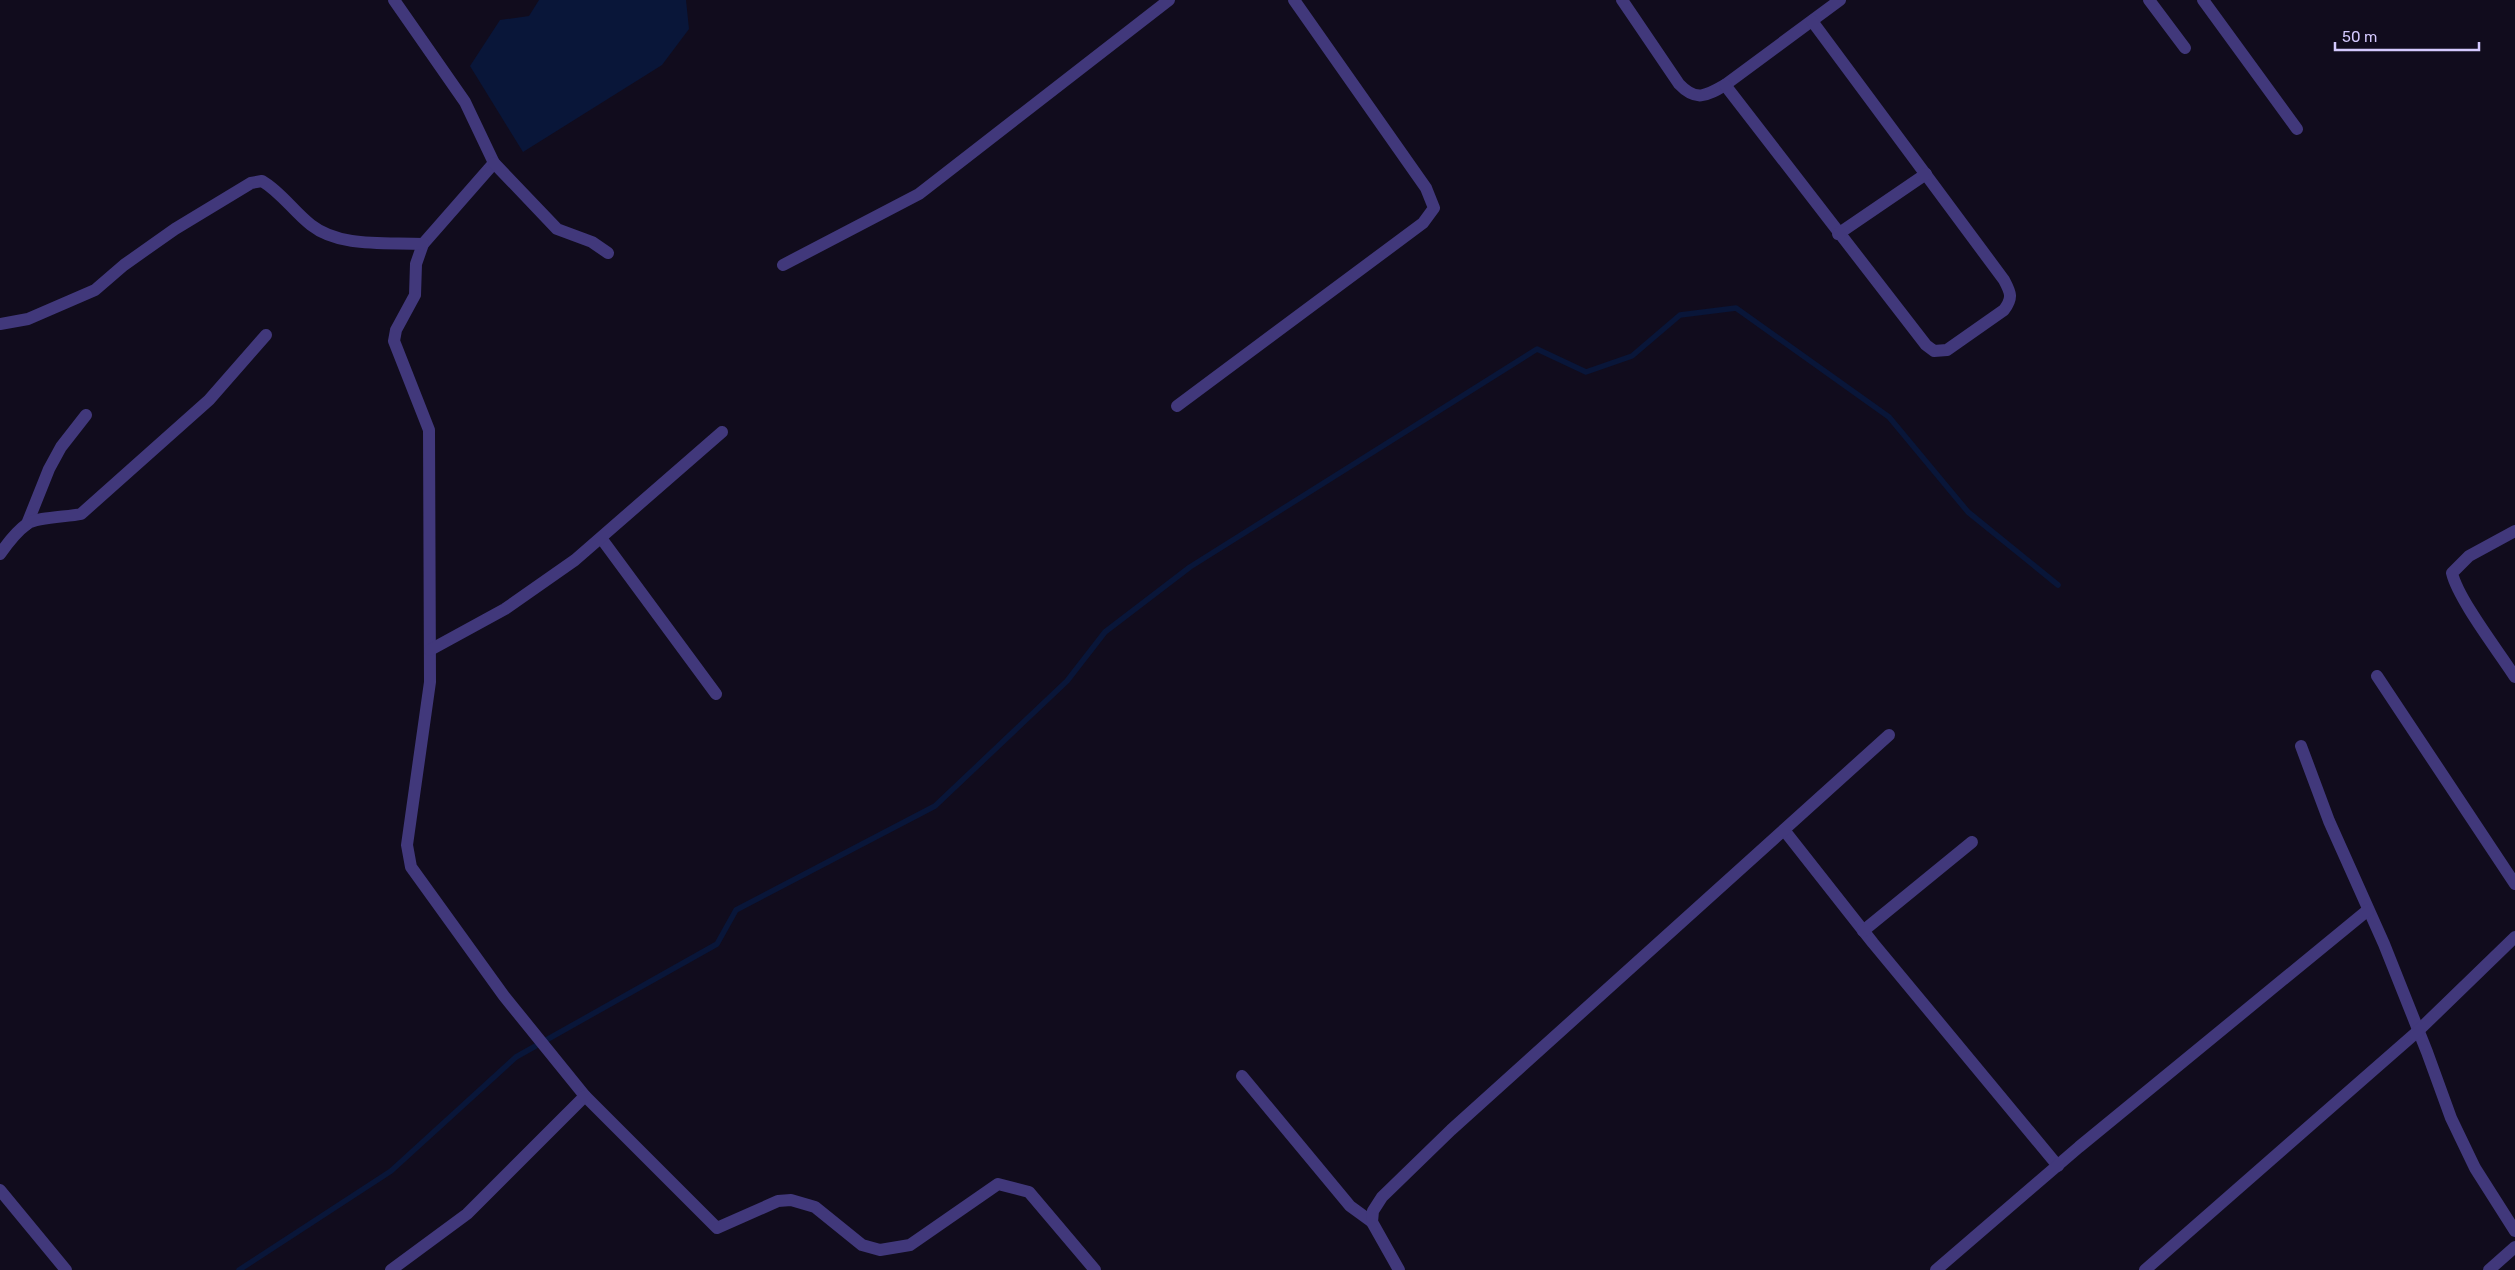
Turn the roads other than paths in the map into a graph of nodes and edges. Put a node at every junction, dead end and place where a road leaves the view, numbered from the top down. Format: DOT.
graph roads {
  1 [pos="394,0"];
  2 [pos="1294,0"];
  3 [pos="1622,0"];
  4 [pos="1840,0"];
  5 [pos="2149,0"];
  6 [pos="2203,0"];
  7 [pos="1166,1"];
  8 [pos="1812,21"];
  9 [pos="2185,48"];
  10 [pos="1725,84"];
  11 [pos="2298,128"];
  12 [pos="494,163"];
  13 [pos="1926,174"];
  14 [pos="1838,234"];
  15 [pos="423,244"];
  16 [pos="608,254"];
  17 [pos="783,265"];
  18 [pos="0,324"];
  19 [pos="266,335"];
  20 [pos="1177,406"];
  21 [pos="86,414"];
  22 [pos="722,432"];
  23 [pos="28,524"];
  24 [pos="2515,531"];
  25 [pos="601,538"];
  26 [pos="0,554"];
  27 [pos="430,650"];
  28 [pos="2377,676"];
  29 [pos="2515,677"];
  30 [pos="716,694"];
  31 [pos="1889,735"];
  32 [pos="2301,746"];
  33 [pos="1784,830"];
  34 [pos="1972,842"];
  35 [pos="2515,884"];
  36 [pos="2368,910"];
  37 [pos="1863,931"];
  38 [pos="2515,937"];
  39 [pos="2418,1031"];
  40 [pos="1242,1076"];
  41 [pos="585,1096"];
  42 [pos="2058,1166"];
  43 [pos="0,1190"];
  44 [pos="1372,1222"];
  45 [pos="2515,1232"];
  46 [pos="2515,1247"];
  47 [pos="66,1270"];
  48 [pos="390,1270"];
  49 [pos="1096,1270"];
  50 [pos="1399,1270"];
  51 [pos="1936,1270"];
  52 [pos="2145,1270"];
  53 [pos="2489,1270"];
  1 -- 12 [label="street"];
  2 -- 20 [label="street"];
  3 -- 10 [label="street"];
  4 -- 8 [label="street"];
  5 -- 9 [label="street"];
  6 -- 11 [label="street"];
  7 -- 17 [label="street"];
  8 -- 10 [label="street"];
  8 -- 13 [label="street"];
  10 -- 14 [label="street"];
  12 -- 15 [label="street"];
  12 -- 16 [label="street"];
  13 -- 14 [label="street"];
  13 -- 14 [label="street"];
  15 -- 18 [label="street"];
  15 -- 27 [label="street"];
  19 -- 23 [label="street"];
  21 -- 23 [label="street"];
  22 -- 25 [label="street"];
  23 -- 26 [label="street"];
  24 -- 29 [label="street"];
  25 -- 27 [label="street"];
  25 -- 30 [label="street"];
  27 -- 41 [label="street"];
  28 -- 35 [label="street"];
  31 -- 33 [label="street"];
  32 -- 36 [label="street"];
  33 -- 37 [label="street"];
  33 -- 44 [label="street"];
  34 -- 37 [label="street"];
  36 -- 39 [label="street"];
  36 -- 42 [label="street"];
  37 -- 42 [label="street"];
  38 -- 39 [label="street"];
  39 -- 45 [label="street"];
  39 -- 52 [label="street"];
  40 -- 44 [label="street"];
  41 -- 48 [label="street"];
  41 -- 49 [label="street"];
  42 -- 51 [label="street"];
  43 -- 47 [label="street"];
  44 -- 50 [label="street"];
  46 -- 53 [label="street"];
}
